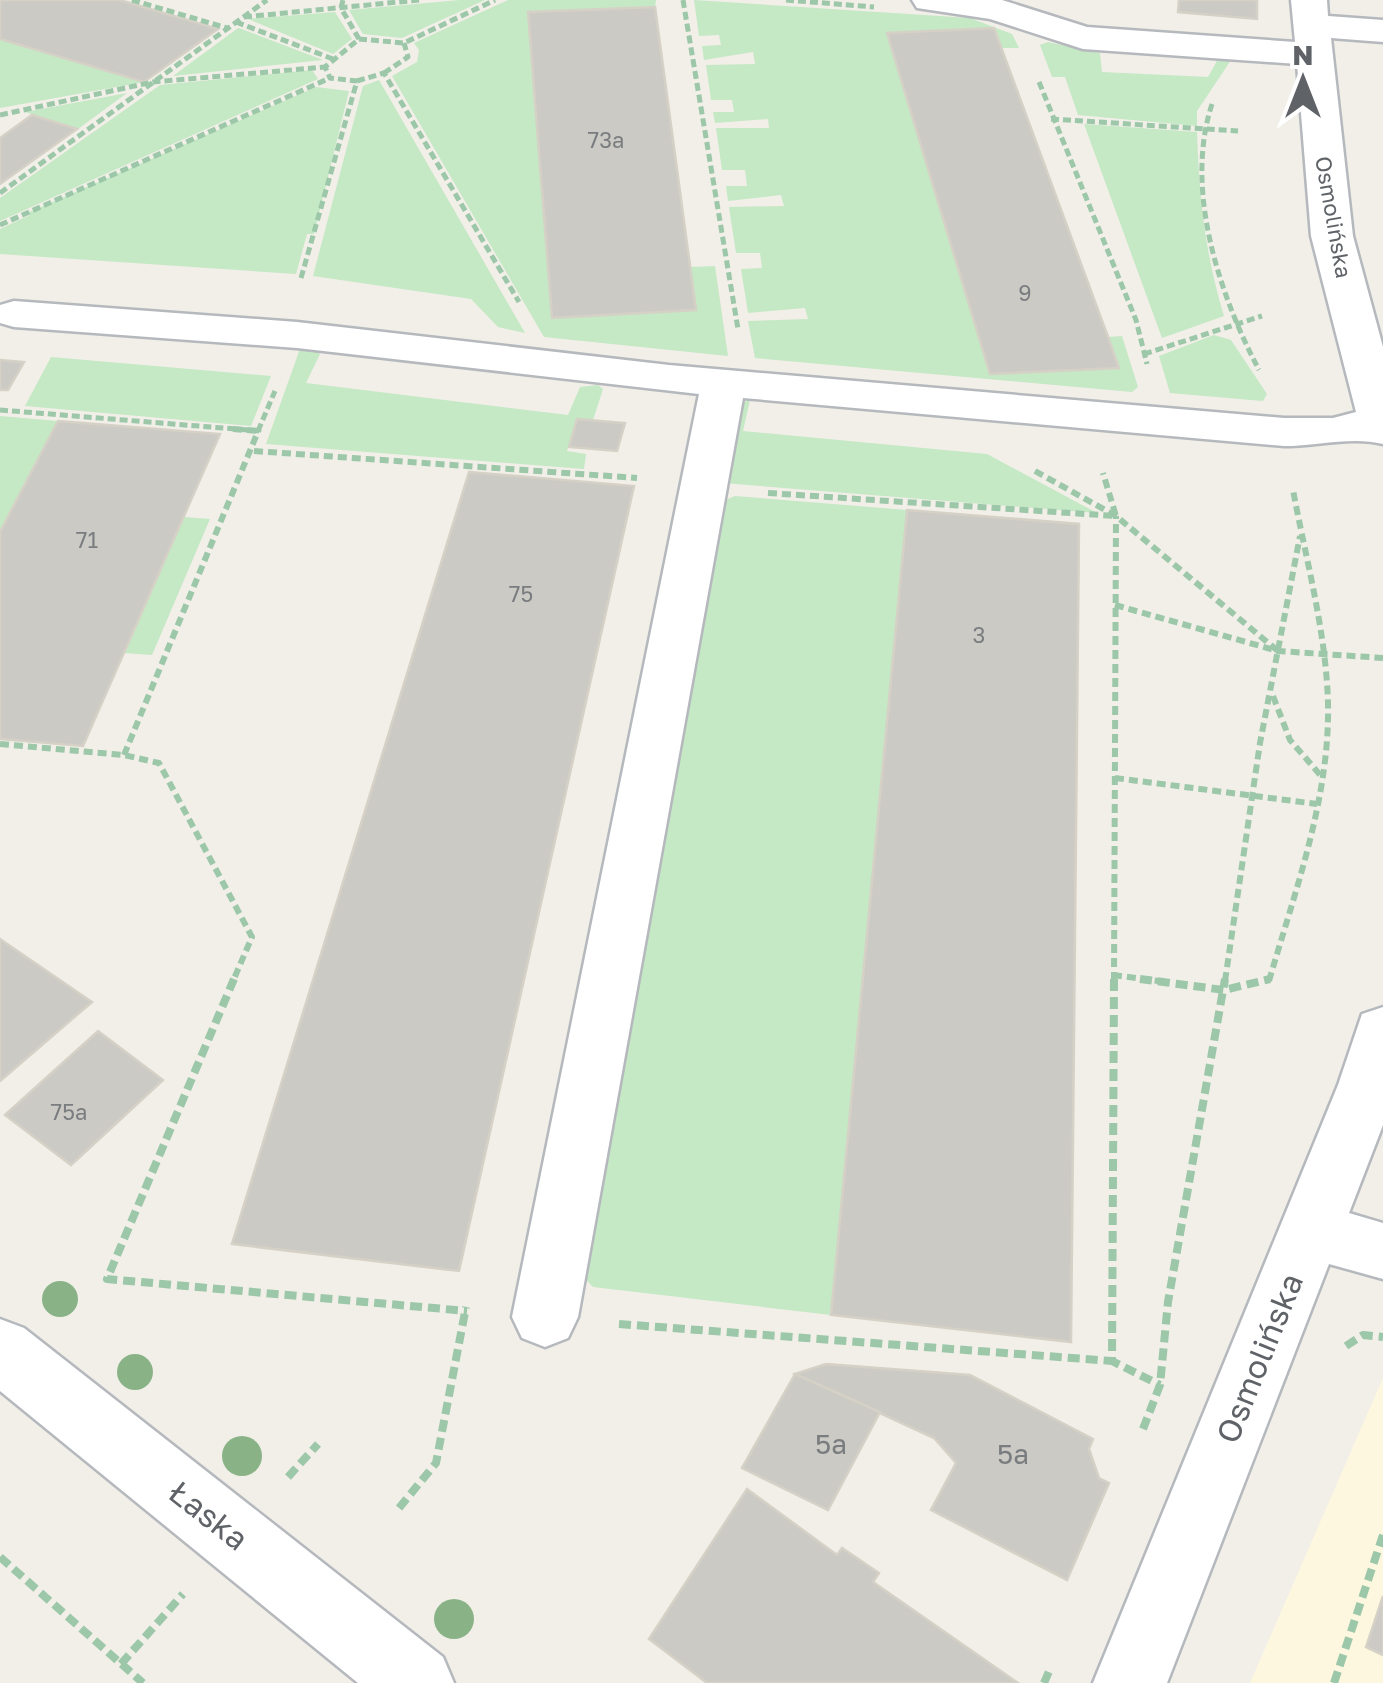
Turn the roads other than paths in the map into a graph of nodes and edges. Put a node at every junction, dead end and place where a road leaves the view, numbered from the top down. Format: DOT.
graph roads {
  1 [pos="930,0"];
  2 [pos="1312,27"];
  3 [pos="1383,31"];
  4 [pos="14,314"];
  5 [pos="735,384"];
  6 [pos="1382,423"];
  7 [pos="1383,1031"];
  8 [pos="1310,1230"];
  9 [pos="1383,1251"];
  10 [pos="546,1316"];
  11 [pos="0,1350"];
  12 [pos="417,1683"];
  13 [pos="1130,1683"];
  1 -- 2 [label="street"];
  2 -- 3 [label="street"];
  2 -- 6 [label="street, Osmolińska"];
  4 -- 5 [label="street"];
  5 -- 6 [label="street"];
  5 -- 10 [label="street"];
  7 -- 8 [label="street, Osmolińska"];
  8 -- 9 [label="street"];
  8 -- 13 [label="street, Osmolińska"];
  11 -- 12 [label="street, Łaska"];
}
